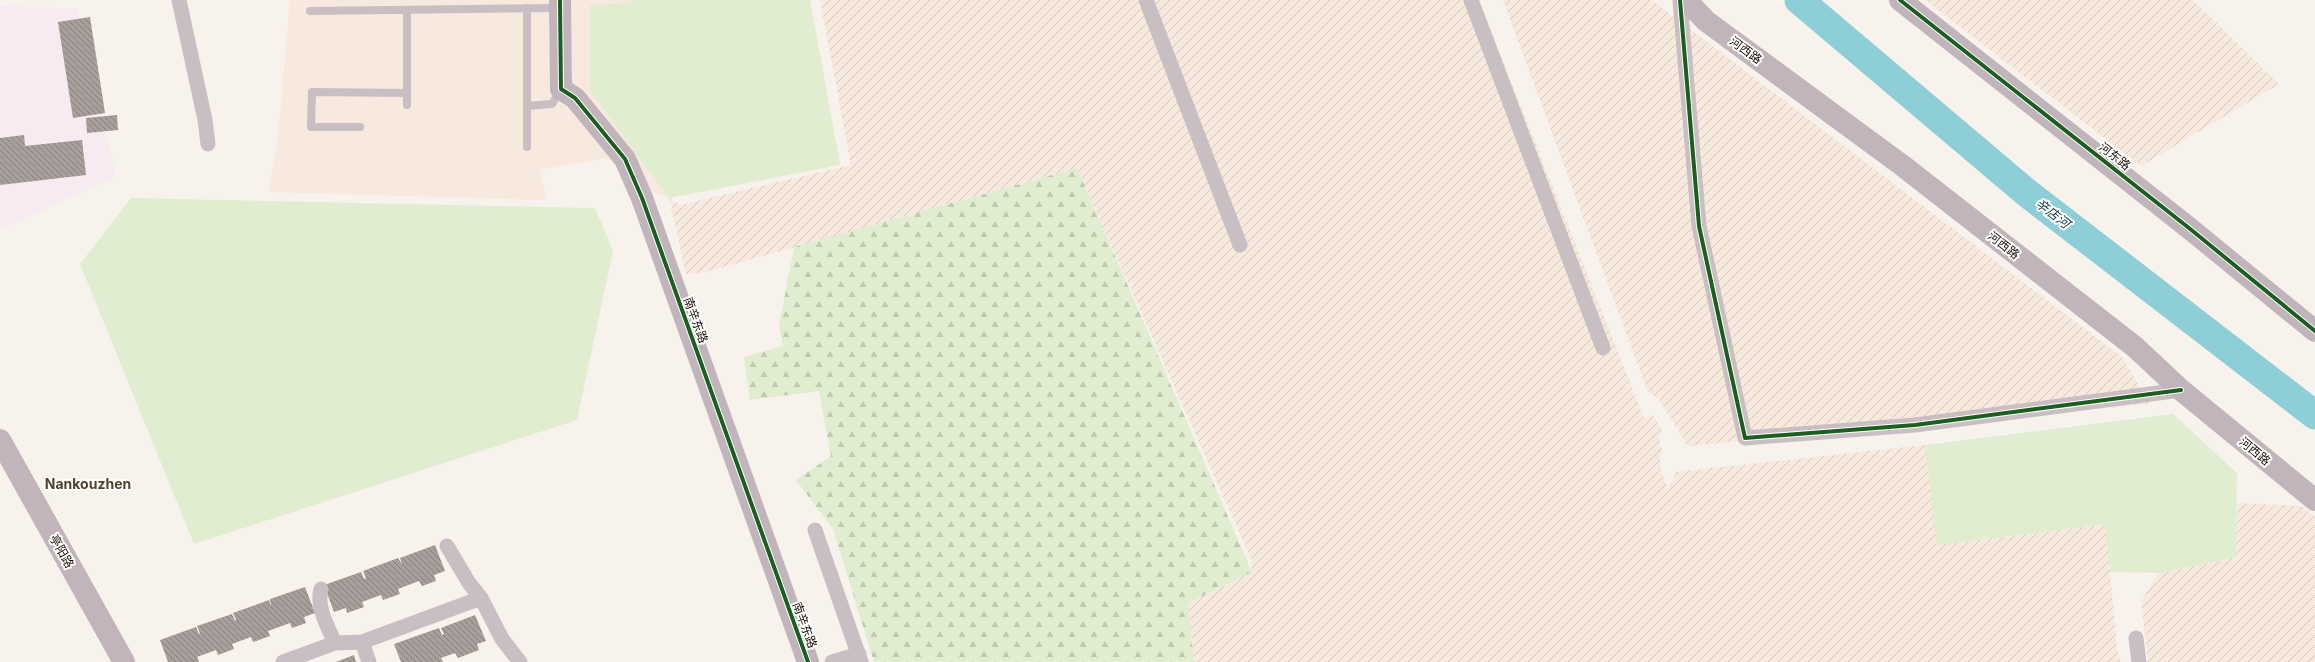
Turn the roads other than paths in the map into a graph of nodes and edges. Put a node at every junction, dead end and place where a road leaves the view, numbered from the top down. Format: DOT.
graph roads {
  1 [pos="179,0"];
  2 [pos="1146,0"];
  3 [pos="1471,0"];
  4 [pos="1680,0"];
  5 [pos="1686,0"];
  6 [pos="1900,0"];
  7 [pos="560,4"];
  8 [pos="527,8"];
  9 [pos="407,10"];
  10 [pos="310,11"];
  11 [pos="561,89"];
  12 [pos="407,93"];
  13 [pos="407,105"];
  14 [pos="527,106"];
  15 [pos="360,127"];
  16 [pos="208,144"];
  17 [pos="527,147"];
  18 [pos="1240,245"];
  19 [pos="2315,332"];
  20 [pos="1604,348"];
  21 [pos="2181,390"];
  22 [pos="0,440"];
  23 [pos="2315,500"];
  24 [pos="815,530"];
  25 [pos="446,546"];
  26 [pos="321,588"];
  27 [pos="481,598"];
  28 [pos="2136,638"];
  29 [pos="362,642"];
  30 [pos="335,643"];
  31 [pos="860,658"];
  32 [pos="124,662"];
  33 [pos="282,662"];
  34 [pos="369,662"];
  35 [pos="519,662"];
  36 [pos="808,662"];
  37 [pos="832,662"];
  38 [pos="2139,662"];
  1 -- 16 [label="street"];
  2 -- 18 [label="street"];
  3 -- 20 [label="street"];
  4 -- 21 [label="street"];
  5 -- 21 [label="street, 河西路"];
  6 -- 19 [label="street, 河东路"];
  7 -- 8 [label="lane"];
  7 -- 11 [label="street"];
  8 -- 9 [label="lane"];
  8 -- 14 [label="lane"];
  9 -- 10 [label="lane"];
  9 -- 12 [label="lane"];
  11 -- 14 [label="lane"];
  11 -- 36 [label="street, 南辛东路"];
  12 -- 13 [label="lane"];
  12 -- 15 [label="lane"];
  14 -- 17 [label="lane"];
  21 -- 23 [label="street, 河西路"];
  22 -- 32 [label="street, 亭阳路"];
  24 -- 31 [label="street"];
  25 -- 27 [label="street"];
  26 -- 30 [label="street"];
  27 -- 29 [label="street"];
  27 -- 35 [label="street"];
  28 -- 38 [label="street"];
  29 -- 30 [label="street"];
  29 -- 34 [label="street"];
  30 -- 33 [label="street"];
  31 -- 37 [label="street"];
}
